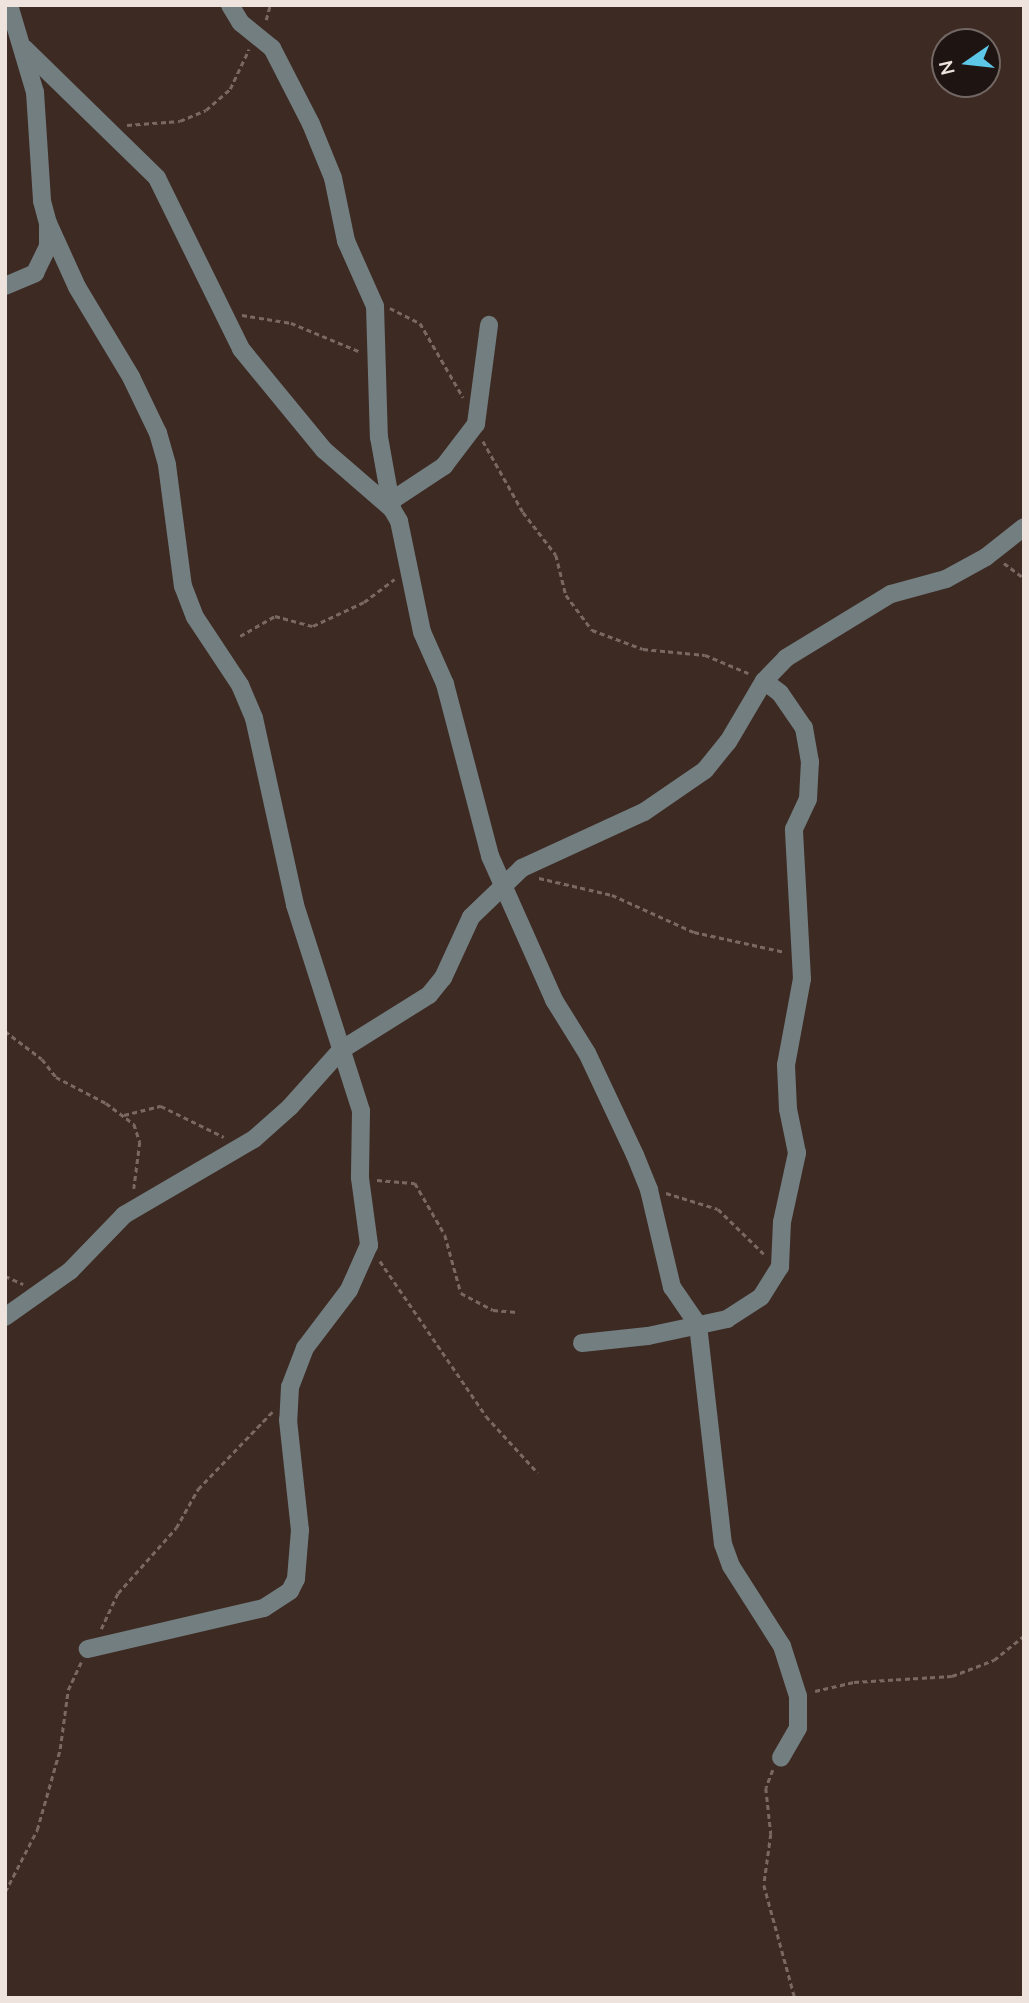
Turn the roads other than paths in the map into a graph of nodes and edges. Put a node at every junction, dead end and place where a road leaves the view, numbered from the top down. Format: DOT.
graph roads {
  1 [pos="9,5"];
  2 [pos="230,5"];
  3 [pos="24,48"];
  4 [pos="48,223"];
  5 [pos="5,286"];
  6 [pos="489,325"];
  7 [pos="391,505"];
  8 [pos="1024,527"];
  9 [pos="764,681"];
  10 [pos="504,886"];
  11 [pos="341,1050"];
  12 [pos="5,1317"];
  13 [pos="698,1325"];
  14 [pos="582,1343"];
  15 [pos="88,1649"];
  16 [pos="781,1757"];
  1 -- 3 [label="street"];
  2 -- 7 [label="street"];
  3 -- 4 [label="street"];
  3 -- 7 [label="street"];
  4 -- 5 [label="street"];
  4 -- 11 [label="street"];
  6 -- 7 [label="street"];
  7 -- 10 [label="street"];
  8 -- 9 [label="street"];
  9 -- 10 [label="street"];
  9 -- 13 [label="street"];
  10 -- 11 [label="street"];
  10 -- 13 [label="street"];
  11 -- 12 [label="street"];
  11 -- 15 [label="street"];
  13 -- 14 [label="street"];
  13 -- 16 [label="street"];
}
